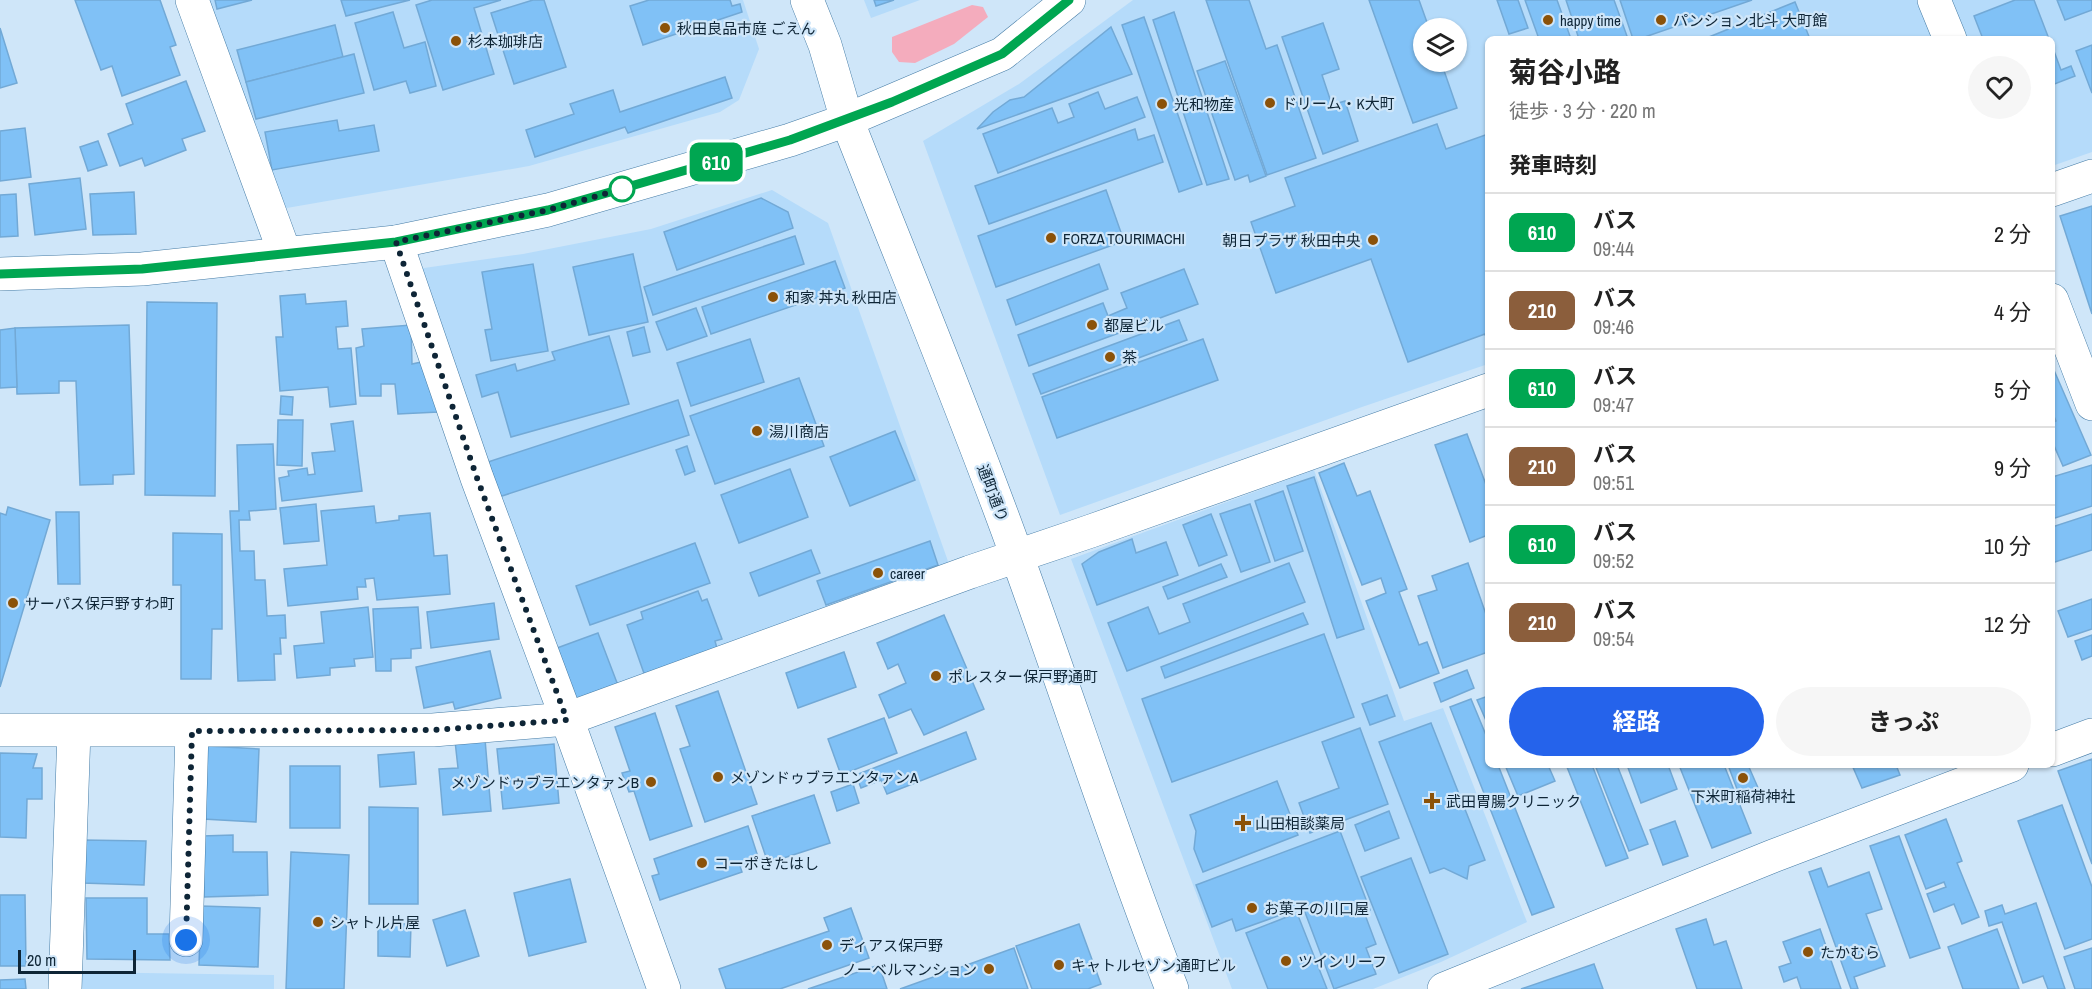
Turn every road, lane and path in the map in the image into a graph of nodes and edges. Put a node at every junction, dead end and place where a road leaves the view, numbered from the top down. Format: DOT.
graph roads {
  1 [pos="192,0"];
  2 [pos="807,0"];
  3 [pos="1069,0"];
  4 [pos="1934,0"];
  5 [pos="1949,36"];
  6 [pos="847,120"];
  7 [pos="2092,176"];
  8 [pos="2055,189"];
  9 [pos="396,242"];
  10 [pos="285,254"];
  11 [pos="0,274"];
  12 [pos="2055,308"];
  13 [pos="1485,391"];
  14 [pos="2092,404"];
  15 [pos="1017,556"];
  16 [pos="567,720"];
  17 [pos="0,730"];
  18 [pos="74,731"];
  19 [pos="192,731"];
  20 [pos="2092,735"];
  21 [pos="2055,749"];
  22 [pos="2004,768"];
  23 [pos="186,940"];
  24 [pos="65,989"];
  25 [pos="664,989"];
  26 [pos="1172,989"];
  27 [pos="1444,989"];
  1 -- 10 [label="street"];
  2 -- 6 [label="street, 通町通り"];
  3 -- 6 [label="street"];
  4 -- 5 [label="street"];
  6 -- 9 [label="street"];
  6 -- 15 [label="street, 通町通り"];
  7 -- 8 [label="street"];
  9 -- 10 [label="street"];
  9 -- 16 [label="street"];
  10 -- 11 [label="street"];
  12 -- 14 [label="street"];
  13 -- 15 [label="street"];
  15 -- 16 [label="street"];
  15 -- 26 [label="street, 通町通り"];
  16 -- 19 [label="street"];
  16 -- 25 [label="street"];
  17 -- 18 [label="street"];
  18 -- 19 [label="street"];
  18 -- 24 [label="street"];
  19 -- 23 [label="street"];
  20 -- 21 [label="street"];
  22 -- 27 [label="street"];
}
